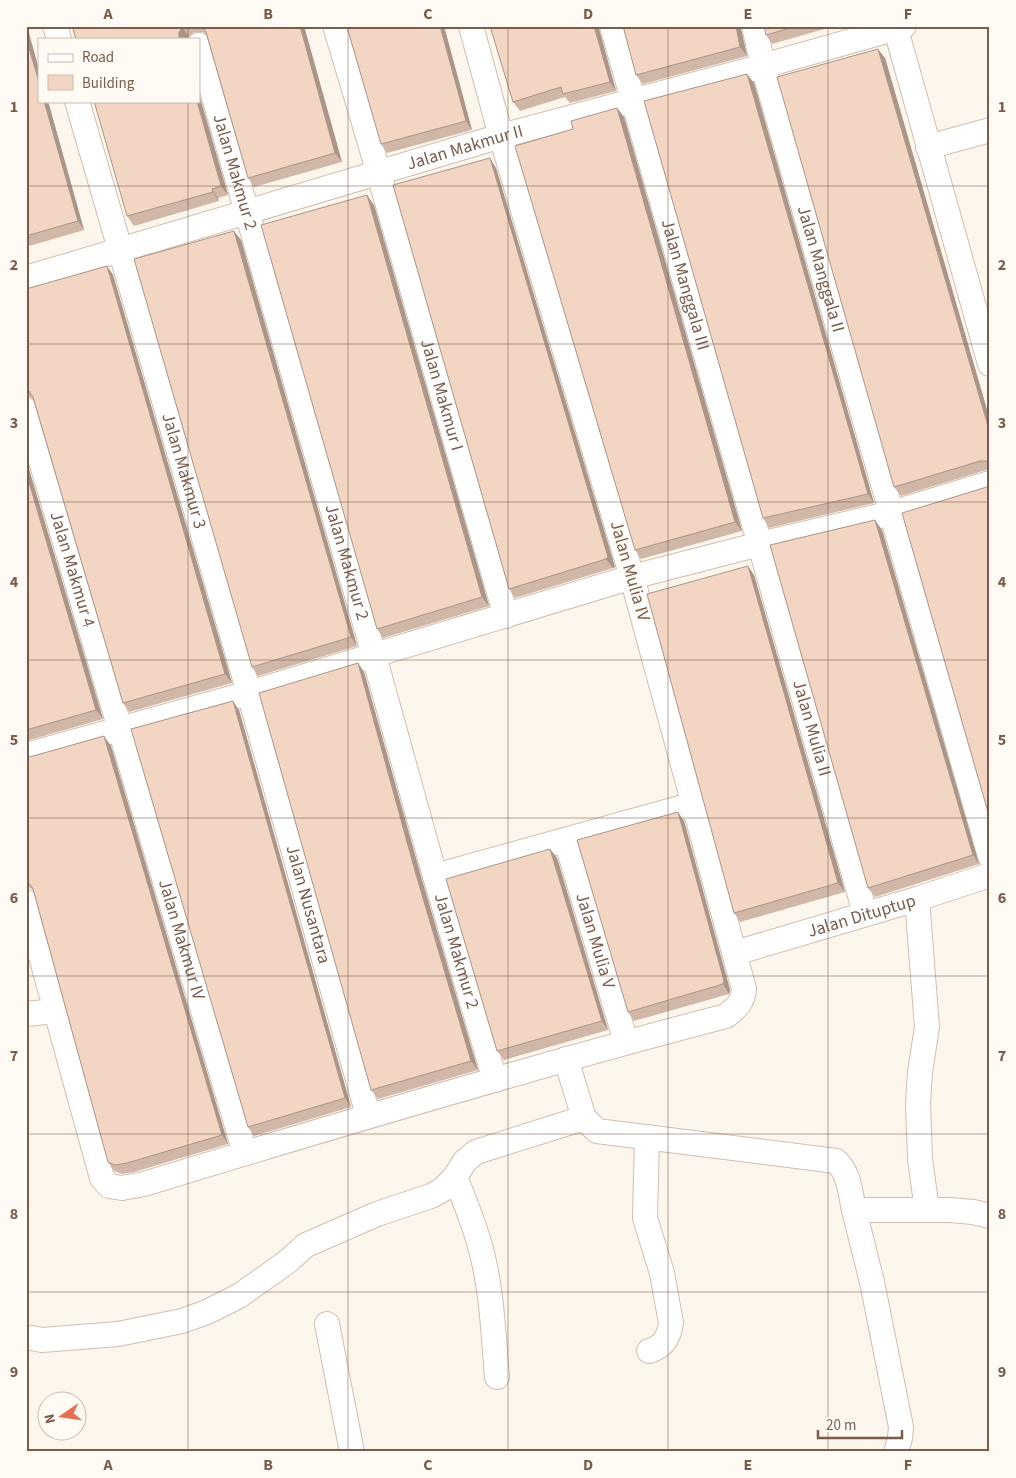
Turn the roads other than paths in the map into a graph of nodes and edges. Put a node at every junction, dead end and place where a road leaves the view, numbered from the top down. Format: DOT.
graph roads {
  1 [pos="55,26"];
  2 [pos="193,26"];
  3 [pos="334,26"];
  4 [pos="471,26"];
  5 [pos="612,26"];
  6 [pos="754,26"];
  7 [pos="898,27"];
  8 [pos="59,38"];
  9 [pos="197,38"];
  10 [pos="200,48"];
  11 [pos="763,66"];
  12 [pos="633,101"];
  13 [pos="76,102"];
  14 [pos="990,130"];
  15 [pos="501,136"];
  16 [pos="928,147"];
  17 [pos="379,172"];
  18 [pos="247,212"];
  19 [pos="119,250"];
  20 [pos="26,278"];
  21 [pos="990,364"];
  22 [pos="26,410"];
  23 [pos="990,483"];
  24 [pos="892,513"];
  25 [pos="760,544"];
  26 [pos="632,577"];
  27 [pos="506,616"];
  28 [pos="373,654"];
  29 [pos="249,693"];
  30 [pos="119,728"];
  31 [pos="26,755"];
  32 [pos="694,804"];
  33 [pos="566,840"];
  34 [pos="990,856"];
  35 [pos="435,876"];
  36 [pos="990,876"];
  37 [pos="917,899"];
  38 [pos="26,902"];
  39 [pos="865,913"];
  40 [pos="735,953"];
  41 [pos="56,1011"];
  42 [pos="26,1014"];
  43 [pos="626,1042"];
  44 [pos="566,1059"];
  45 [pos="495,1080"];
  46 [pos="368,1115"];
  47 [pos="584,1118"];
  48 [pos="647,1136"];
  49 [pos="245,1153"];
  50 [pos="455,1177"];
  51 [pos="854,1210"];
  52 [pos="926,1210"];
  53 [pos="990,1216"];
  54 [pos="327,1324"];
  55 [pos="26,1337"];
  56 [pos="648,1351"];
  57 [pos="497,1377"];
  58 [pos="352,1452"];
  59 [pos="896,1452"];
  1 -- 8 [label="street"];
  2 -- 9 [label="street"];
  3 -- 17 [label="street, Jalan Makmur I"];
  4 -- 15 [label="street, Jalan Mulia IV"];
  5 -- 12 [label="street, Jalan Manggala III"];
  6 -- 11 [label="street, Jalan Manggala II"];
  7 -- 11 [label="street, Jalan Makmur II"];
  7 -- 16 [label="street"];
  10 -- 18 [label="street, Jalan Makmur 2"];
  11 -- 12 [label="street, Jalan Makmur II"];
  11 -- 24 [label="street, Jalan Manggala II"];
  12 -- 15 [label="street, Jalan Makmur II"];
  12 -- 25 [label="street, Jalan Manggala III"];
  13 -- 19 [label="street, Jalan Makmur 3"];
  14 -- 16 [label="street"];
  15 -- 17 [label="street, Jalan Makmur II"];
  15 -- 26 [label="street, Jalan Mulia IV"];
  16 -- 21 [label="street"];
  17 -- 18 [label="street, Jalan Makmur II"];
  17 -- 27 [label="street, Jalan Makmur I"];
  18 -- 19 [label="street, Jalan Makmur II"];
  18 -- 28 [label="street, Jalan Makmur 2"];
  19 -- 20 [label="street, Jalan Makmur II"];
  19 -- 29 [label="street, Jalan Makmur 3"];
  22 -- 30 [label="street, Jalan Makmur 4"];
  23 -- 24 [label="street"];
  24 -- 25 [label="street"];
  24 -- 34 [label="street"];
  25 -- 26 [label="street"];
  25 -- 39 [label="street, Jalan Mulia II"];
  26 -- 27 [label="street"];
  26 -- 32 [label="street, Jalan Mulia IV"];
  27 -- 28 [label="street"];
  28 -- 29 [label="street"];
  28 -- 35 [label="street, Jalan Makmur 2"];
  29 -- 30 [label="street"];
  29 -- 46 [label="street, Jalan Nusantara"];
  30 -- 31 [label="street"];
  30 -- 49 [label="street, Jalan Makmur IV"];
  32 -- 33 [label="street"];
  32 -- 40 [label="street, Jalan Mulia IV"];
  33 -- 35 [label="street"];
  33 -- 43 [label="street, Jalan Mulia V"];
  35 -- 45 [label="street, Jalan Makmur 2"];
  36 -- 37 [label="street, Jalan Dituptup"];
  37 -- 39 [label="street, Jalan Dituptup"];
  37 -- 52 [label="street"];
  38 -- 41 [label="street"];
  39 -- 40 [label="street, Jalan Dituptup"];
  40 -- 43 [label="street, Jalan Mulia IV"];
  41 -- 42 [label="street"];
  41 -- 49 [label="street"];
  43 -- 44 [label="street"];
  44 -- 45 [label="street"];
  44 -- 47 [label="street"];
  45 -- 46 [label="street"];
  46 -- 49 [label="street"];
  47 -- 48 [label="street"];
  47 -- 50 [label="street"];
  48 -- 51 [label="street"];
  48 -- 56 [label="street"];
  50 -- 55 [label="street"];
  50 -- 57 [label="street"];
  51 -- 52 [label="street"];
  51 -- 59 [label="street"];
  52 -- 53 [label="street"];
  54 -- 58 [label="street"];
}
